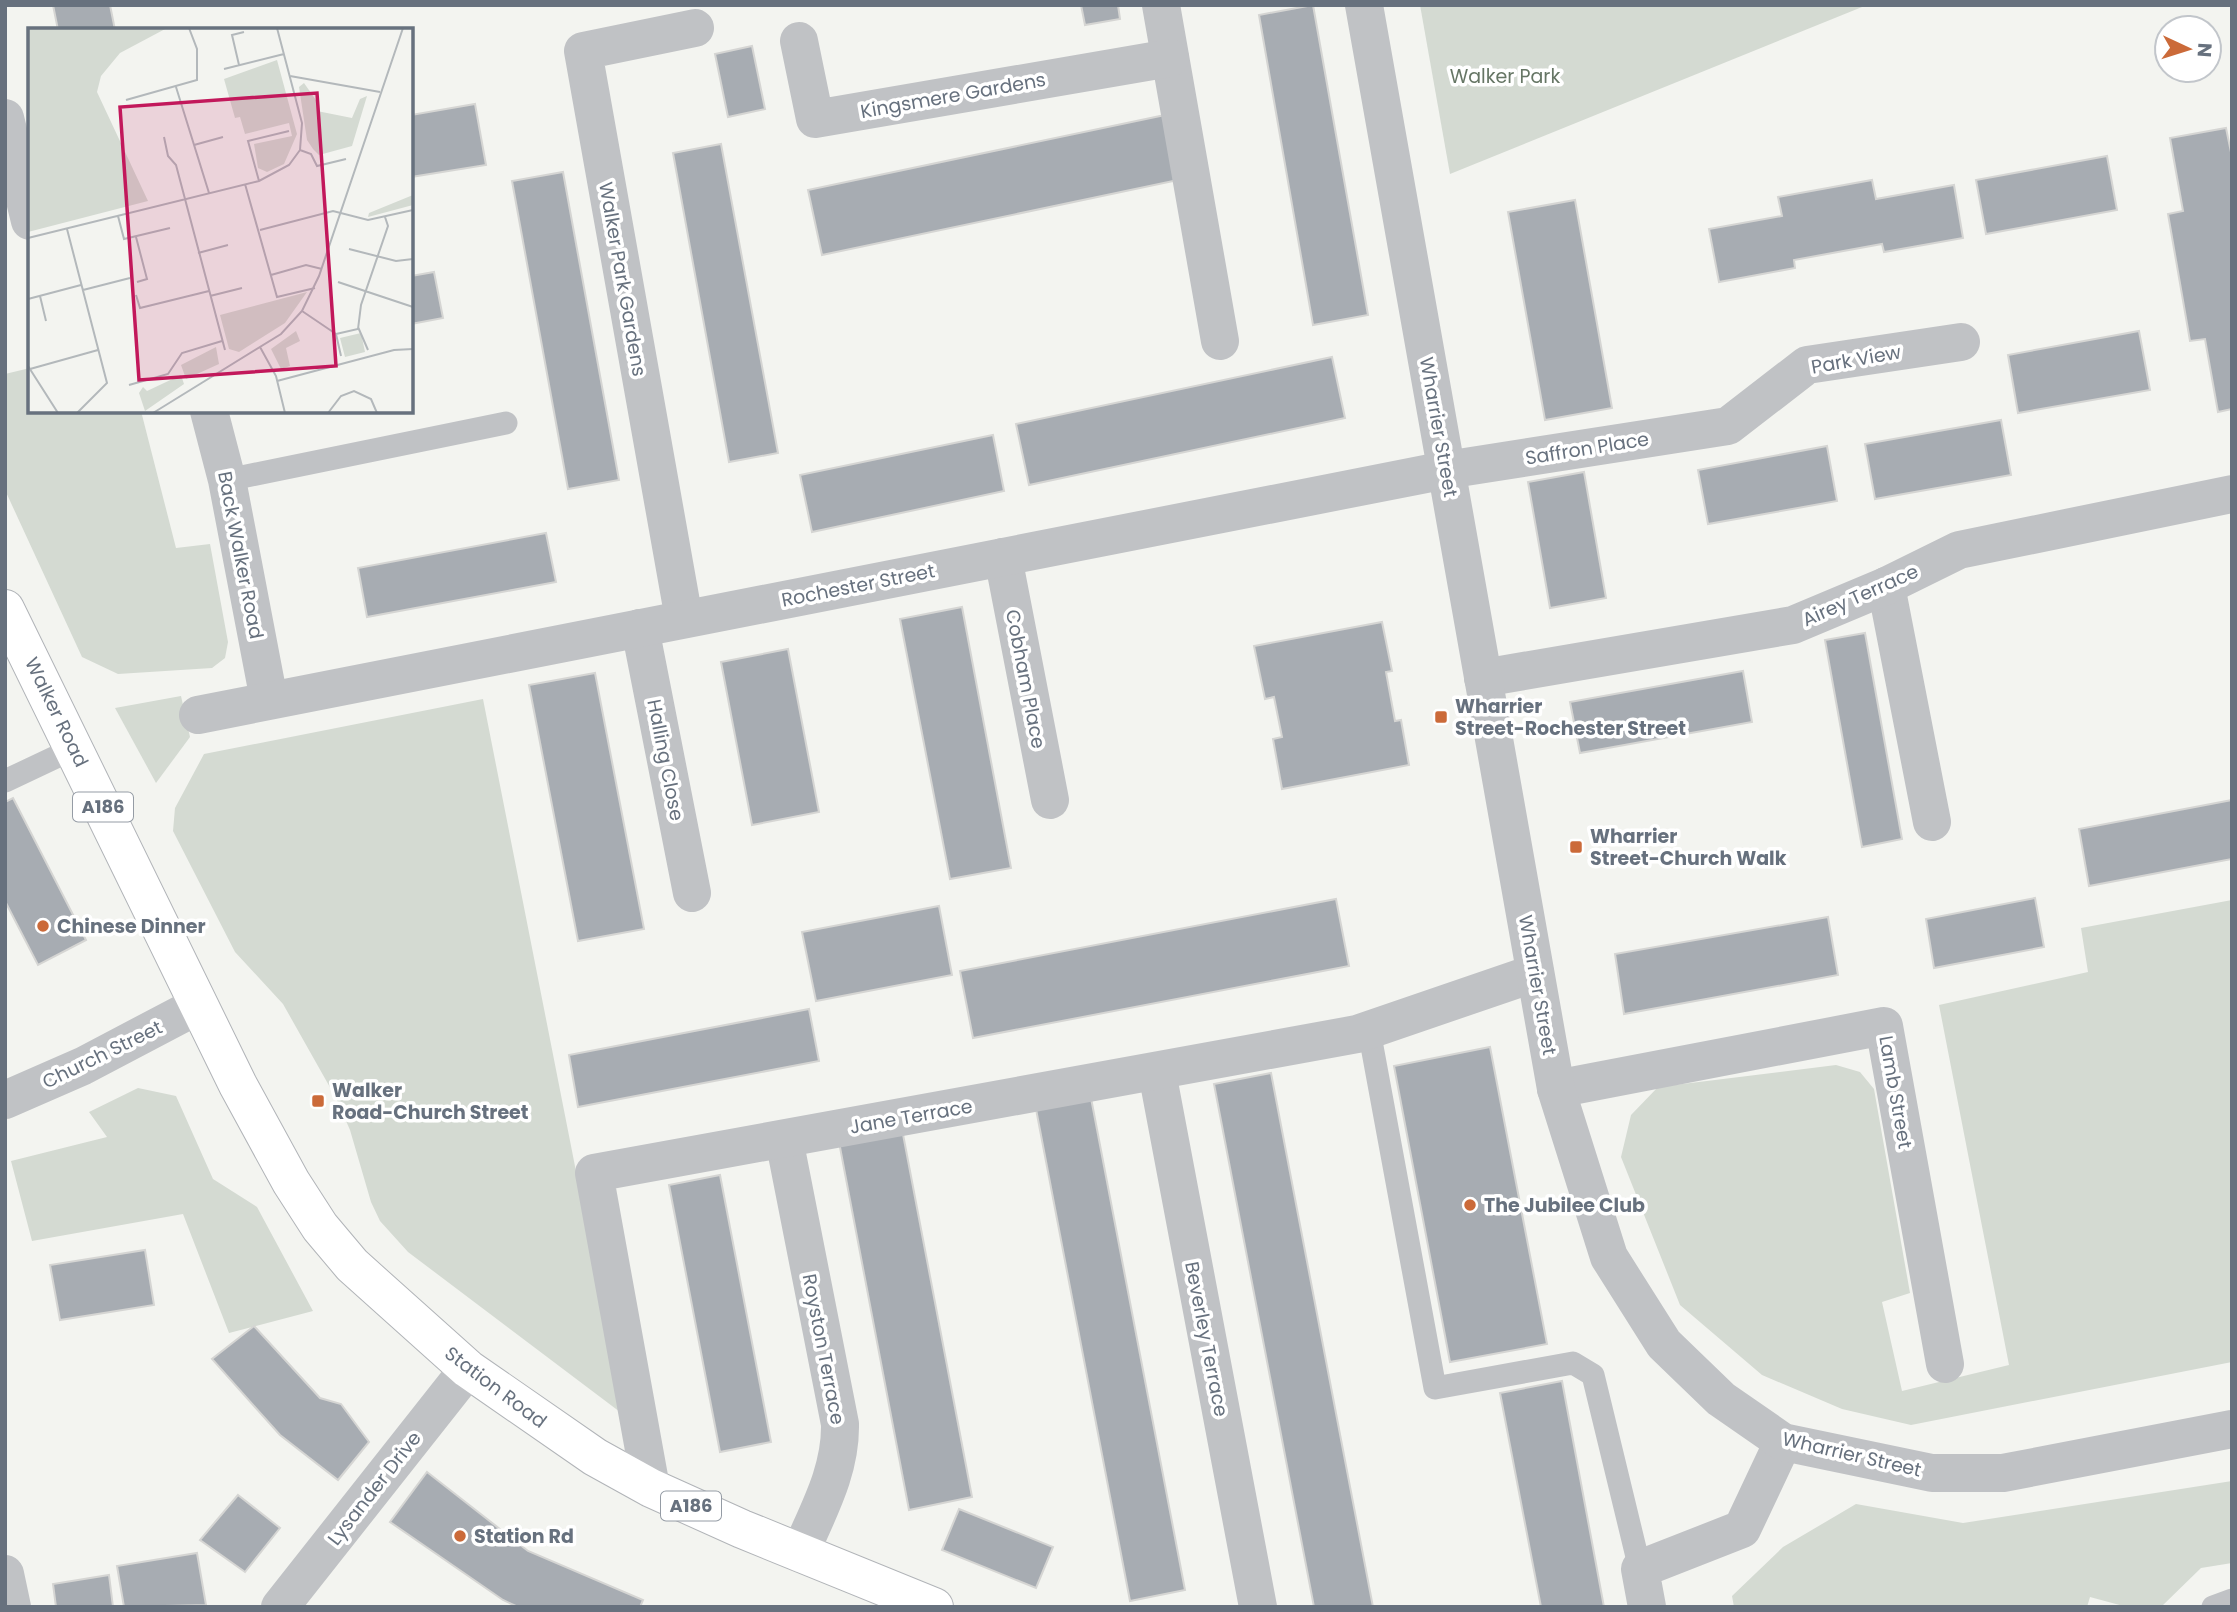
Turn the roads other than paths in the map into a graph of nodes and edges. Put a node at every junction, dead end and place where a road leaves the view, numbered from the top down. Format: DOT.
graph roads {
  1 [pos="1161,5"];
  2 [pos="1364,5"];
  3 [pos="695,28"];
  4 [pos="799,41"];
  5 [pos="1170,58"];
  6 [pos="5,118"];
  7 [pos="28,213"];
  8 [pos="1220,341"];
  9 [pos="1961,342"];
  10 [pos="210,413"];
  11 [pos="506,423"];
  12 [pos="1728,426"];
  13 [pos="1446,470"];
  14 [pos="227,480"];
  15 [pos="2232,494"];
  16 [pos="1003,557"];
  17 [pos="1886,586"];
  18 [pos="5,609"];
  19 [pos="684,620"];
  20 [pos="640,628"];
  21 [pos="1483,678"];
  22 [pos="270,700"];
  23 [pos="198,715"];
  24 [pos="75,748"];
  25 [pos="5,781"];
  26 [pos="1050,800"];
  27 [pos="1932,822"];
  28 [pos="692,893"];
  29 [pos="1535,973"];
  30 [pos="197,1006"];
  31 [pos="1369,1030"];
  32 [pos="1157,1072"];
  33 [pos="1556,1089"];
  34 [pos="5,1100"];
  35 [pos="784,1139"];
  36 [pos="1945,1364"];
  37 [pos="468,1369"];
  38 [pos="2232,1429"];
  39 [pos="1783,1442"];
  40 [pos="651,1488"];
  41 [pos="800,1553"];
  42 [pos="1640,1569"];
  43 [pos="5,1574"];
  44 [pos="2232,1600"];
  45 [pos="12,1607"];
  46 [pos="280,1607"];
  47 [pos="934,1607"];
  48 [pos="1258,1607"];
  49 [pos="1647,1607"];
  50 [pos="2213,1607"];
  1 -- 5 [label="street"];
  2 -- 13 [label="street, Wharrier Street"];
  3 -- 19 [label="street, Walker Park Gardens"];
  4 -- 5 [label="street, Kingsmere Gardens"];
  5 -- 8 [label="street"];
  6 -- 7 [label="street"];
  9 -- 12 [label="street, Park View"];
  10 -- 14 [label="street, Back Walker Road"];
  11 -- 14 [label="lane"];
  12 -- 13 [label="street, Saffron Place"];
  13 -- 16 [label="street, Rochester Street"];
  13 -- 21 [label="street, Wharrier Street"];
  14 -- 22 [label="street, Back Walker Road"];
  15 -- 17 [label="street, Airey Terrace"];
  16 -- 19 [label="street, Rochester Street"];
  16 -- 26 [label="street, Cobham Place"];
  17 -- 21 [label="street, Airey Terrace"];
  17 -- 27 [label="street"];
  18 -- 24 [label="main road, Walker Road / A186"];
  19 -- 20 [label="street, Rochester Street"];
  20 -- 22 [label="street, Rochester Street"];
  20 -- 28 [label="street, Halling Close"];
  21 -- 29 [label="street, Wharrier Street"];
  22 -- 23 [label="street, Rochester Street"];
  24 -- 25 [label="lane"];
  24 -- 30 [label="main road, Walker Road / A186"];
  29 -- 31 [label="street, Jane Terrace"];
  29 -- 33 [label="street, Wharrier Street"];
  30 -- 34 [label="street, Church Street"];
  30 -- 37 [label="main road, Station Road / A186"];
  31 -- 32 [label="street, Jane Terrace"];
  31 -- 42 [label="lane"];
  32 -- 35 [label="street, Jane Terrace"];
  32 -- 48 [label="street, Beverley Terrace"];
  33 -- 36 [label="street, Lamb Street"];
  33 -- 39 [label="street, Wharrier Street"];
  35 -- 40 [label="street, Jane Terrace"];
  35 -- 41 [label="street, Royston Terrace"];
  37 -- 40 [label="main road, Station Road / A186"];
  37 -- 46 [label="street, Lysander Drive"];
  38 -- 39 [label="street, Wharrier Street"];
  39 -- 42 [label="street"];
  40 -- 41 [label="main road, Station Road / A186"];
  41 -- 47 [label="main road, Station Road / A186"];
  42 -- 49 [label="street"];
  43 -- 45 [label="street"];
  44 -- 50 [label="lane"];
}
